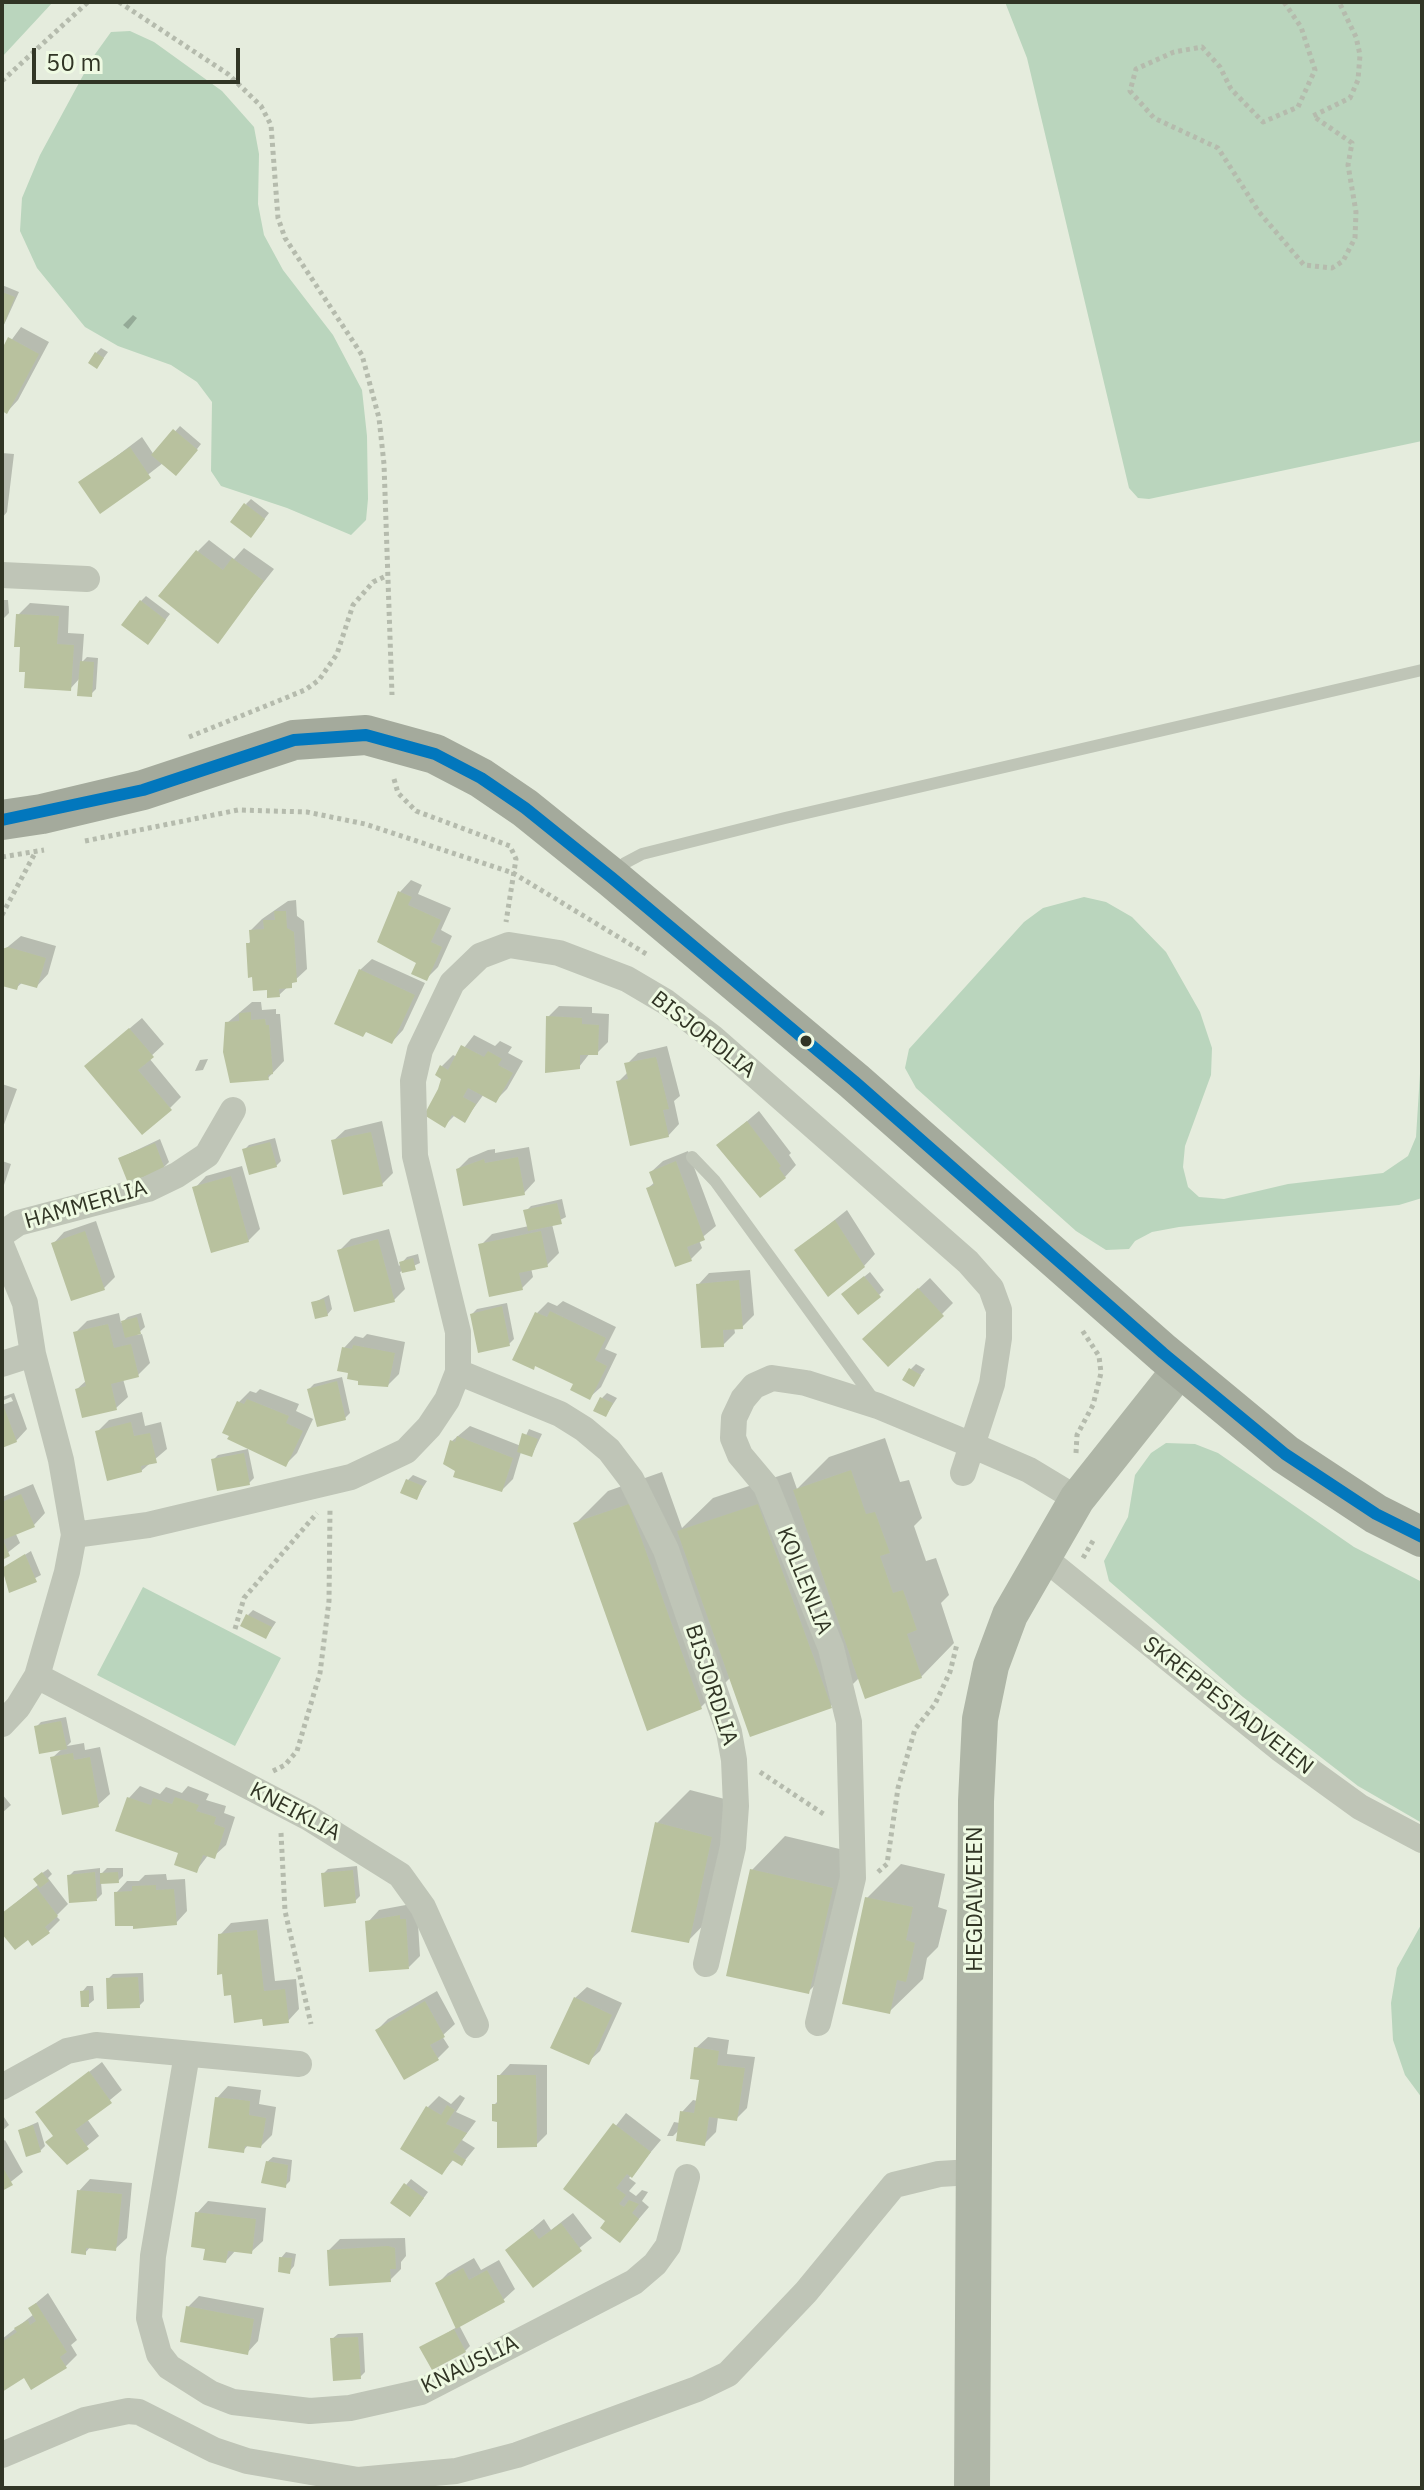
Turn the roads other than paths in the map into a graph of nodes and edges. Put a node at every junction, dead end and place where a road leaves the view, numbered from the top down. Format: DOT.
graph roads {
  1 [pos="2,575"];
  2 [pos="87,579"];
  3 [pos="1422,670"];
  4 [pos="2,820"];
  5 [pos="612,878"];
  6 [pos="233,1110"];
  7 [pos="692,1157"];
  8 [pos="2,1234"];
  9 [pos="2,1247"];
  10 [pos="33,1354"];
  11 [pos="2,1364"];
  12 [pos="1181,1368"];
  13 [pos="458,1372"];
  14 [pos="878,1406"];
  15 [pos="974,1446"];
  16 [pos="963,1473"];
  17 [pos="1077,1499"];
  18 [pos="74,1535"];
  19 [pos="1422,1537"];
  20 [pos="1043,1557"];
  21 [pos="37,1676"];
  22 [pos="2,1724"];
  23 [pos="1422,1840"];
  24 [pos="706,1964"];
  25 [pos="818,2023"];
  26 [pos="476,2025"];
  27 [pos="187,2054"];
  28 [pos="299,2064"];
  29 [pos="2,2087"];
  30 [pos="972,2172"];
  31 [pos="687,2177"];
  32 [pos="2,2455"];
  33 [pos="972,2488"];
  1 -- 2 [label="street"];
  3 -- 5 [label="lane"];
  4 -- 5 [label="main road"];
  5 -- 12 [label="main road"];
  6 -- 8 [label="street, HAMMERLIA"];
  7 -- 14 [label="lane"];
  9 -- 10 [label="street, HAMMERLIA"];
  10 -- 11 [label="street"];
  10 -- 18 [label="street"];
  12 -- 17 [label="street, HEGDALVEIEN"];
  12 -- 19 [label="main road"];
  13 -- 15 [label="street, BISJORDLIA"];
  13 -- 18 [label="street"];
  13 -- 24 [label="street, BISJORDLIA"];
  14 -- 15 [label="street, KOLLENLIA"];
  14 -- 25 [label="street, KOLLENLIA"];
  15 -- 16 [label="street, BISJORDLIA"];
  15 -- 17 [label="street, KOLLENLIA"];
  17 -- 20 [label="street, HEGDALVEIEN"];
  18 -- 21 [label="street"];
  20 -- 23 [label="street, SKREPPESTADVEIEN"];
  20 -- 30 [label="street, HEGDALVEIEN"];
  21 -- 22 [label="street"];
  21 -- 26 [label="street, KNEIKLIA"];
  27 -- 28 [label="street"];
  27 -- 29 [label="street"];
  27 -- 31 [label="street, KNAUSLIA"];
  30 -- 32 [label="street"];
  30 -- 33 [label="street, HEGDALVEIEN"];
}
